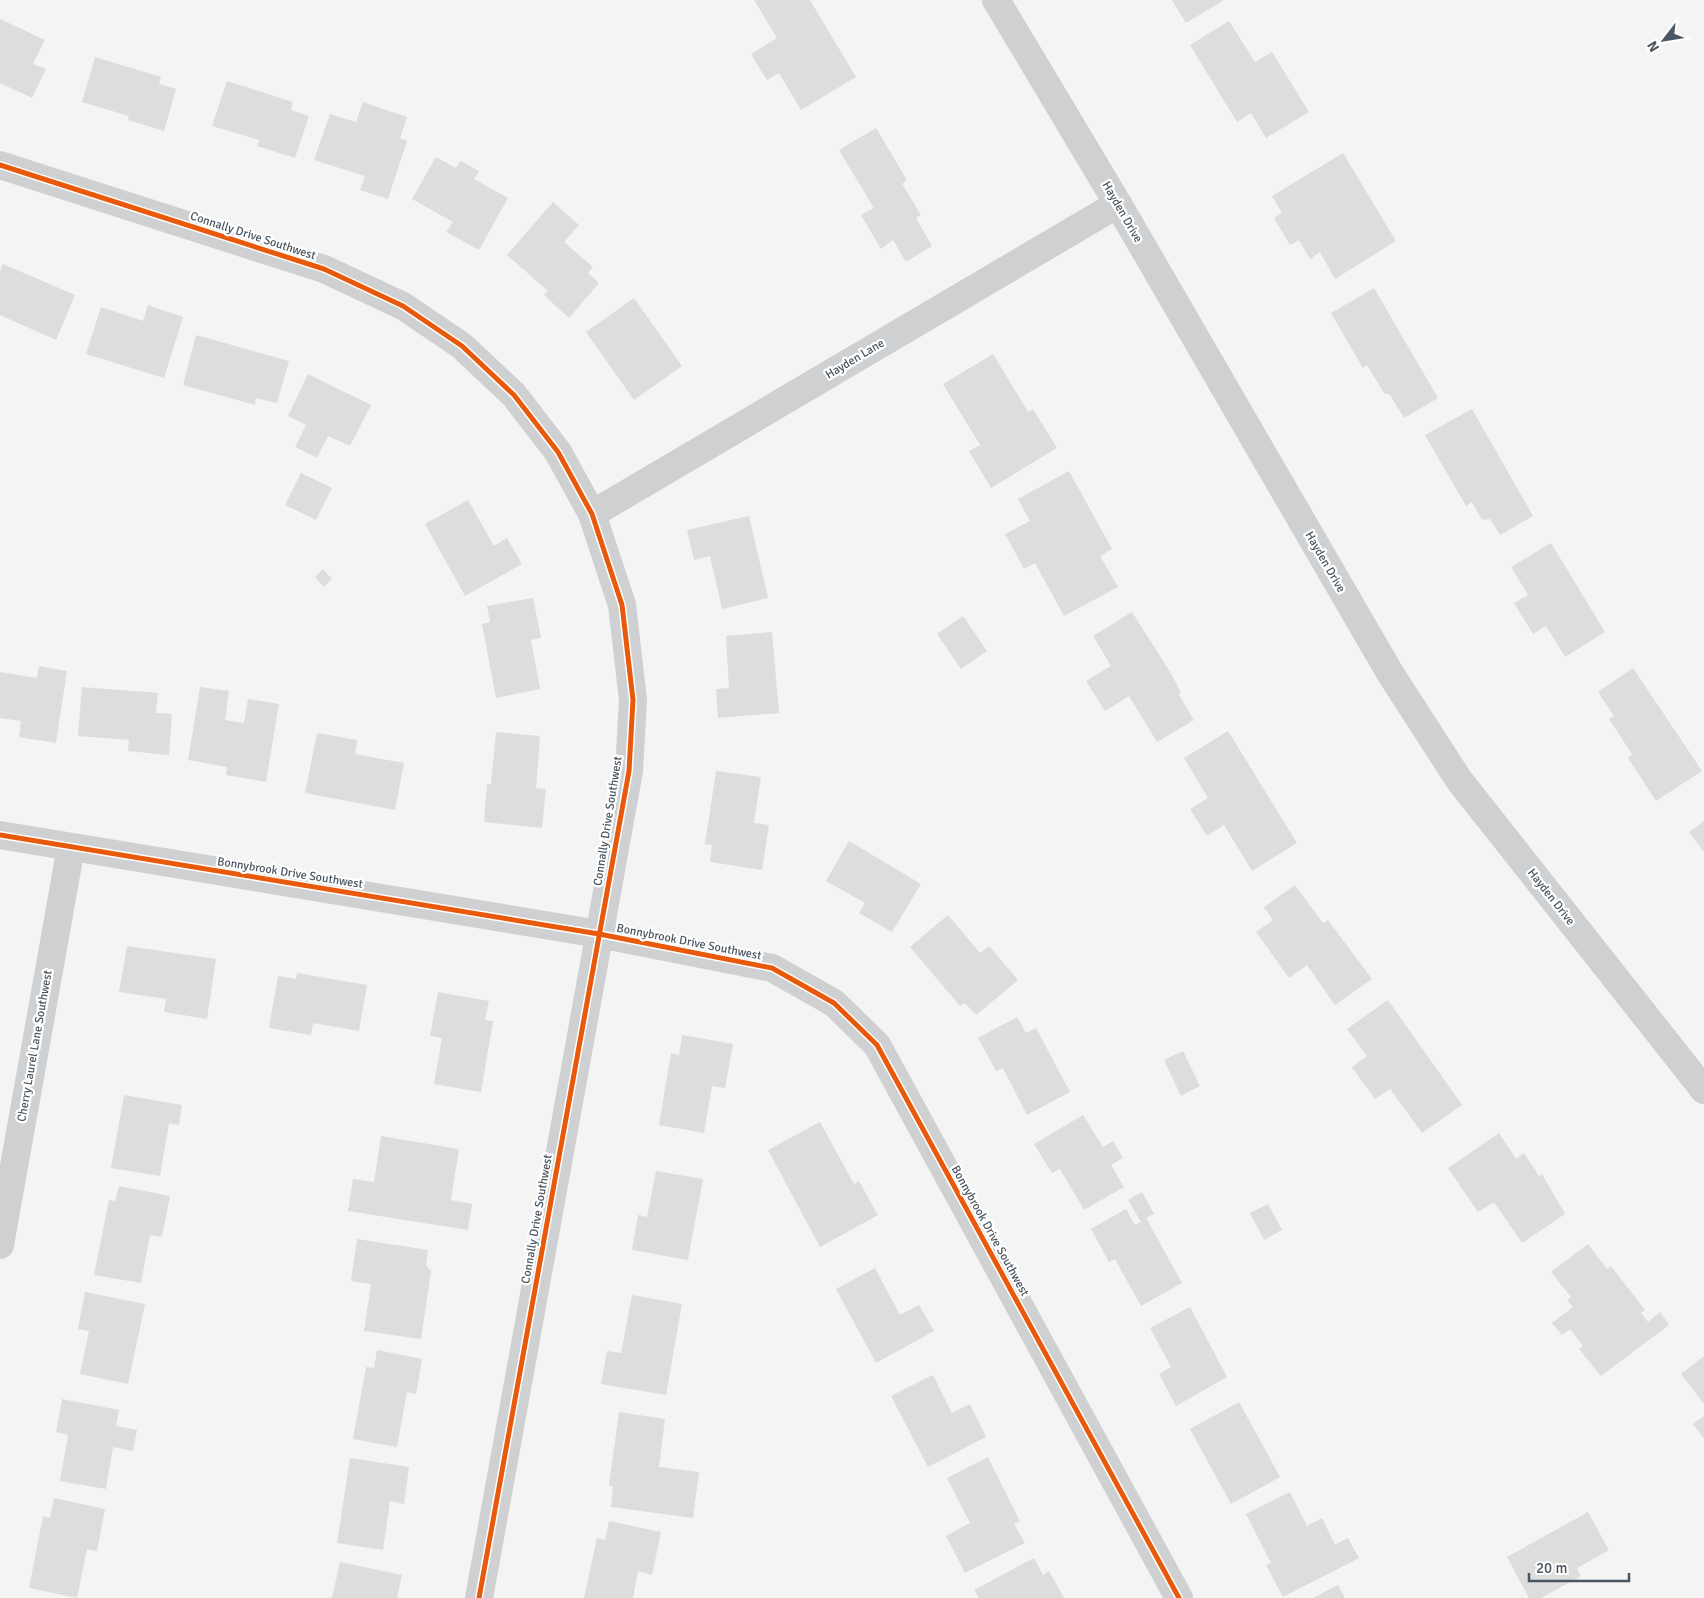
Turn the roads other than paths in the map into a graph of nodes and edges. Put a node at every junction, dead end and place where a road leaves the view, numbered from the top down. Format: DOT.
graph roads {
  1 [pos="996,0"];
  2 [pos="0,165"];
  3 [pos="1118,204"];
  4 [pos="592,514"];
  5 [pos="0,836"];
  6 [pos="71,847"];
  7 [pos="599,934"];
  8 [pos="1704,1090"];
  9 [pos="0,1245"];
  10 [pos="479,1598"];
  11 [pos="1178,1598"];
  1 -- 3 [label="street, Hayden Drive"];
  2 -- 4 [label="street, Connally Drive Southwest"];
  3 -- 4 [label="street, Hayden Lane"];
  3 -- 8 [label="street, Hayden Drive"];
  4 -- 7 [label="street, Connally Drive Southwest"];
  5 -- 6 [label="street, Bonnybrook Drive Southwest"];
  6 -- 7 [label="street, Bonnybrook Drive Southwest"];
  6 -- 9 [label="street, Cherry Laurel Lane Southwest"];
  7 -- 10 [label="street, Connally Drive Southwest"];
  7 -- 11 [label="street, Bonnybrook Drive Southwest"];
}
